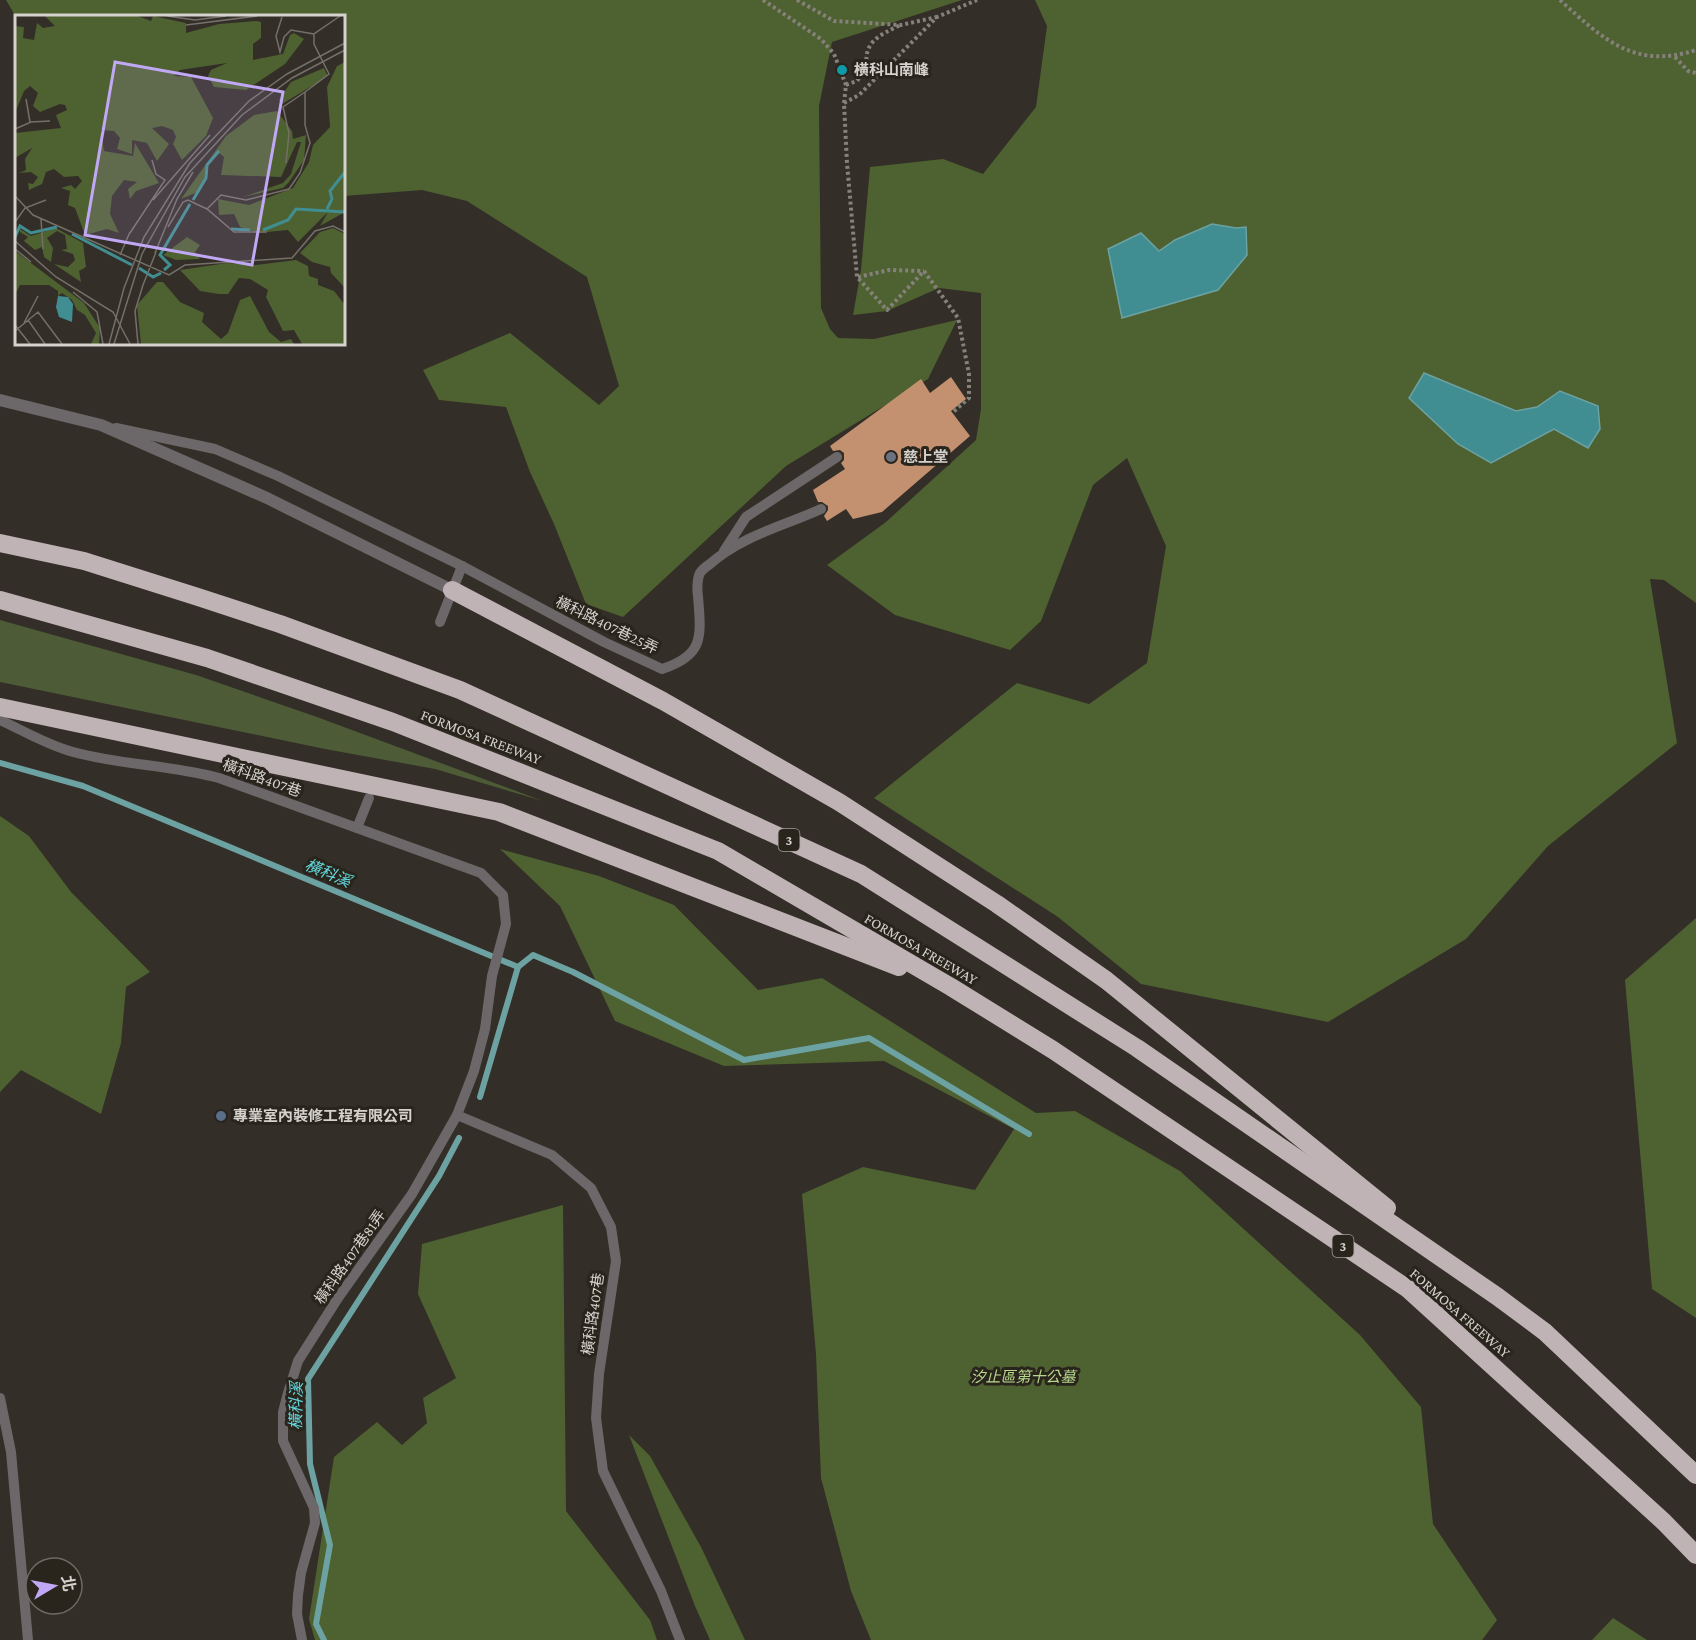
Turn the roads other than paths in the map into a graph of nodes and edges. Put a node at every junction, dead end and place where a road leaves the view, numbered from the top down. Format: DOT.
graph roads {
  1 [pos="0,400"];
  2 [pos="101,424"];
  3 [pos="837,457"];
  4 [pos="822,509"];
  5 [pos="0,543"];
  6 [pos="724,551"];
  7 [pos="462,566"];
  8 [pos="452,590"];
  9 [pos="0,600"];
  10 [pos="440,622"];
  11 [pos="0,707"];
  12 [pos="0,720"];
  13 [pos="369,798"];
  14 [pos="357,828"];
  15 [pos="503,895"];
  16 [pos="951,987"];
  17 [pos="457,1115"];
  18 [pos="1498,1298"];
  19 [pos="0,1398"];
  20 [pos="1696,1475"];
  21 [pos="1696,1555"];
  22 [pos="28,1640"];
  23 [pos="302,1640"];
  24 [pos="680,1640"];
  1 -- 2 [label="street"];
  2 -- 7 [label="lane"];
  2 -- 8 [label="street"];
  3 -- 6 [label="lane"];
  4 -- 6 [label="lane, 橫科路407巷25弄"];
  5 -- 18 [label="highway, FORMOSA FREEWAY / 3"];
  6 -- 7 [label="lane, 橫科路407巷25弄"];
  7 -- 8 [label="lane"];
  8 -- 10 [label="lane"];
  8 -- 18 [label="highway"];
  9 -- 16 [label="highway, FORMOSA FREEWAY / 3"];
  11 -- 16 [label="highway"];
  12 -- 14 [label="lane, 橫科路407巷"];
  13 -- 14 [label="lane"];
  14 -- 15 [label="lane, 橫科路407巷"];
  15 -- 17 [label="lane, 橫科路407巷81弄"];
  16 -- 21 [label="highway, FORMOSA FREEWAY / 3"];
  17 -- 23 [label="lane, 橫科路407巷81弄"];
  17 -- 24 [label="lane, 橫科路407巷"];
  18 -- 20 [label="highway, FORMOSA FREEWAY / 3"];
  19 -- 22 [label="lane"];
}
